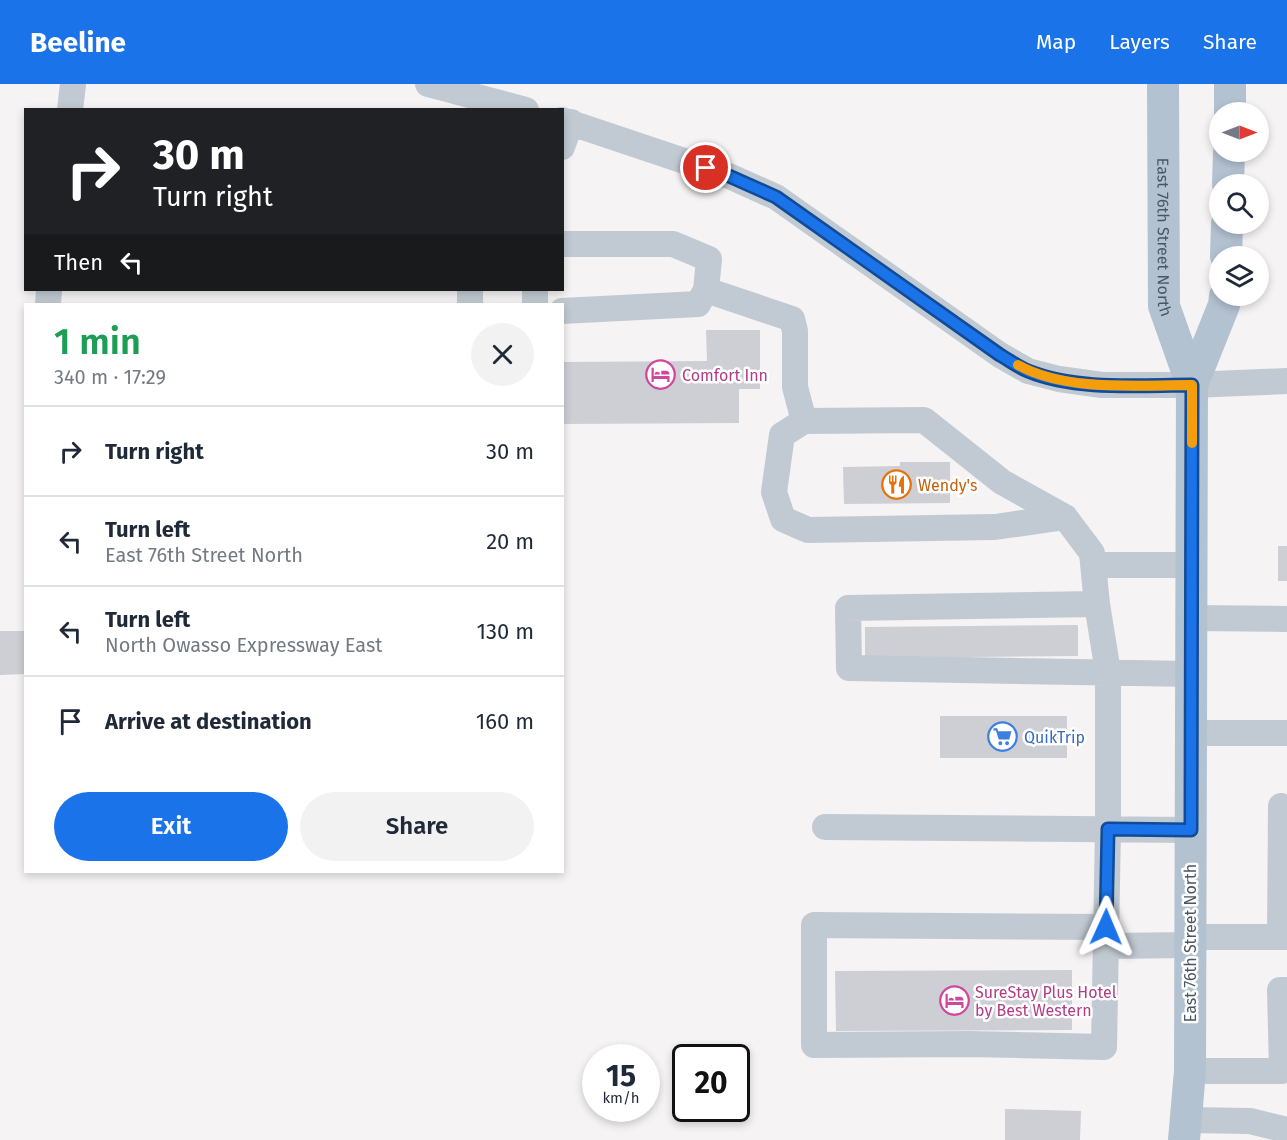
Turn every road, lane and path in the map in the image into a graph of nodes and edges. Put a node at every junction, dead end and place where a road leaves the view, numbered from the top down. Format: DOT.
graph roads {
  1 [pos="73,84"];
  2 [pos="428,84"];
  3 [pos="1163,84"];
  4 [pos="1230,84"];
  5 [pos="1230,102"];
  6 [pos="490,105"];
  7 [pos="70,108"];
  8 [pos="512,108"];
  9 [pos="567,121"];
  10 [pos="564,137"];
  11 [pos="564,244"];
  12 [pos="706,290"];
  13 [pos="1224,306"];
  14 [pos="564,311"];
  15 [pos="1287,381"];
  16 [pos="1192,385"];
  17 [pos="804,421"];
  18 [pos="1065,517"];
  19 [pos="1094,565"];
  20 [pos="1192,565"];
  21 [pos="1097,604"];
  22 [pos="1192,618"];
  23 [pos="1287,619"];
  24 [pos="1108,672"];
  25 [pos="1192,674"];
  26 [pos="1192,733"];
  27 [pos="1287,733"];
  28 [pos="1281,806"];
  29 [pos="825,827"];
  30 [pos="1108,829"];
  31 [pos="1191,830"];
  32 [pos="1106,936"];
  33 [pos="1283,937"];
  34 [pos="1191,941"];
  35 [pos="1287,990"];
  36 [pos="1190,1071"];
  37 [pos="1186,1130"];
  38 [pos="1285,1133"];
  1 -- 7 [label="street"];
  2 -- 6 [label="street"];
  3 -- 16 [label="main road, East 76th Street North"];
  4 -- 5 [label="main road"];
  6 -- 8 [label="street"];
  9 -- 10 [label="street"];
  9 -- 16 [label="street"];
  11 -- 12 [label="street"];
  12 -- 14 [label="street"];
  12 -- 17 [label="street"];
  13 -- 16 [label="main road, East 76th Street North"];
  15 -- 16 [label="street"];
  16 -- 20 [label="main road, East 76th Street North"];
  17 -- 18 [label="street"];
  17 -- 18 [label="street"];
  18 -- 19 [label="street"];
  19 -- 20 [label="street"];
  19 -- 21 [label="street"];
  20 -- 22 [label="main road, East 76th Street North"];
  21 -- 24 [label="street"];
  21 -- 24 [label="street"];
  22 -- 23 [label="street"];
  22 -- 25 [label="main road, East 76th Street North"];
  24 -- 25 [label="street"];
  24 -- 30 [label="street"];
  25 -- 26 [label="main road, East 76th Street North"];
  26 -- 27 [label="street"];
  26 -- 31 [label="main road, East 76th Street North"];
  28 -- 33 [label="street"];
  29 -- 30 [label="street"];
  30 -- 31 [label="street"];
  30 -- 32 [label="street"];
  31 -- 34 [label="main road, East 76th Street North"];
  32 -- 32 [label="street"];
  32 -- 34 [label="street"];
  33 -- 34 [label="street"];
  34 -- 36 [label="main road, East 76th Street North"];
  35 -- 36 [label="street"];
  36 -- 37 [label="main road, East 76th Street North"];
  37 -- 38 [label="street"];
}
